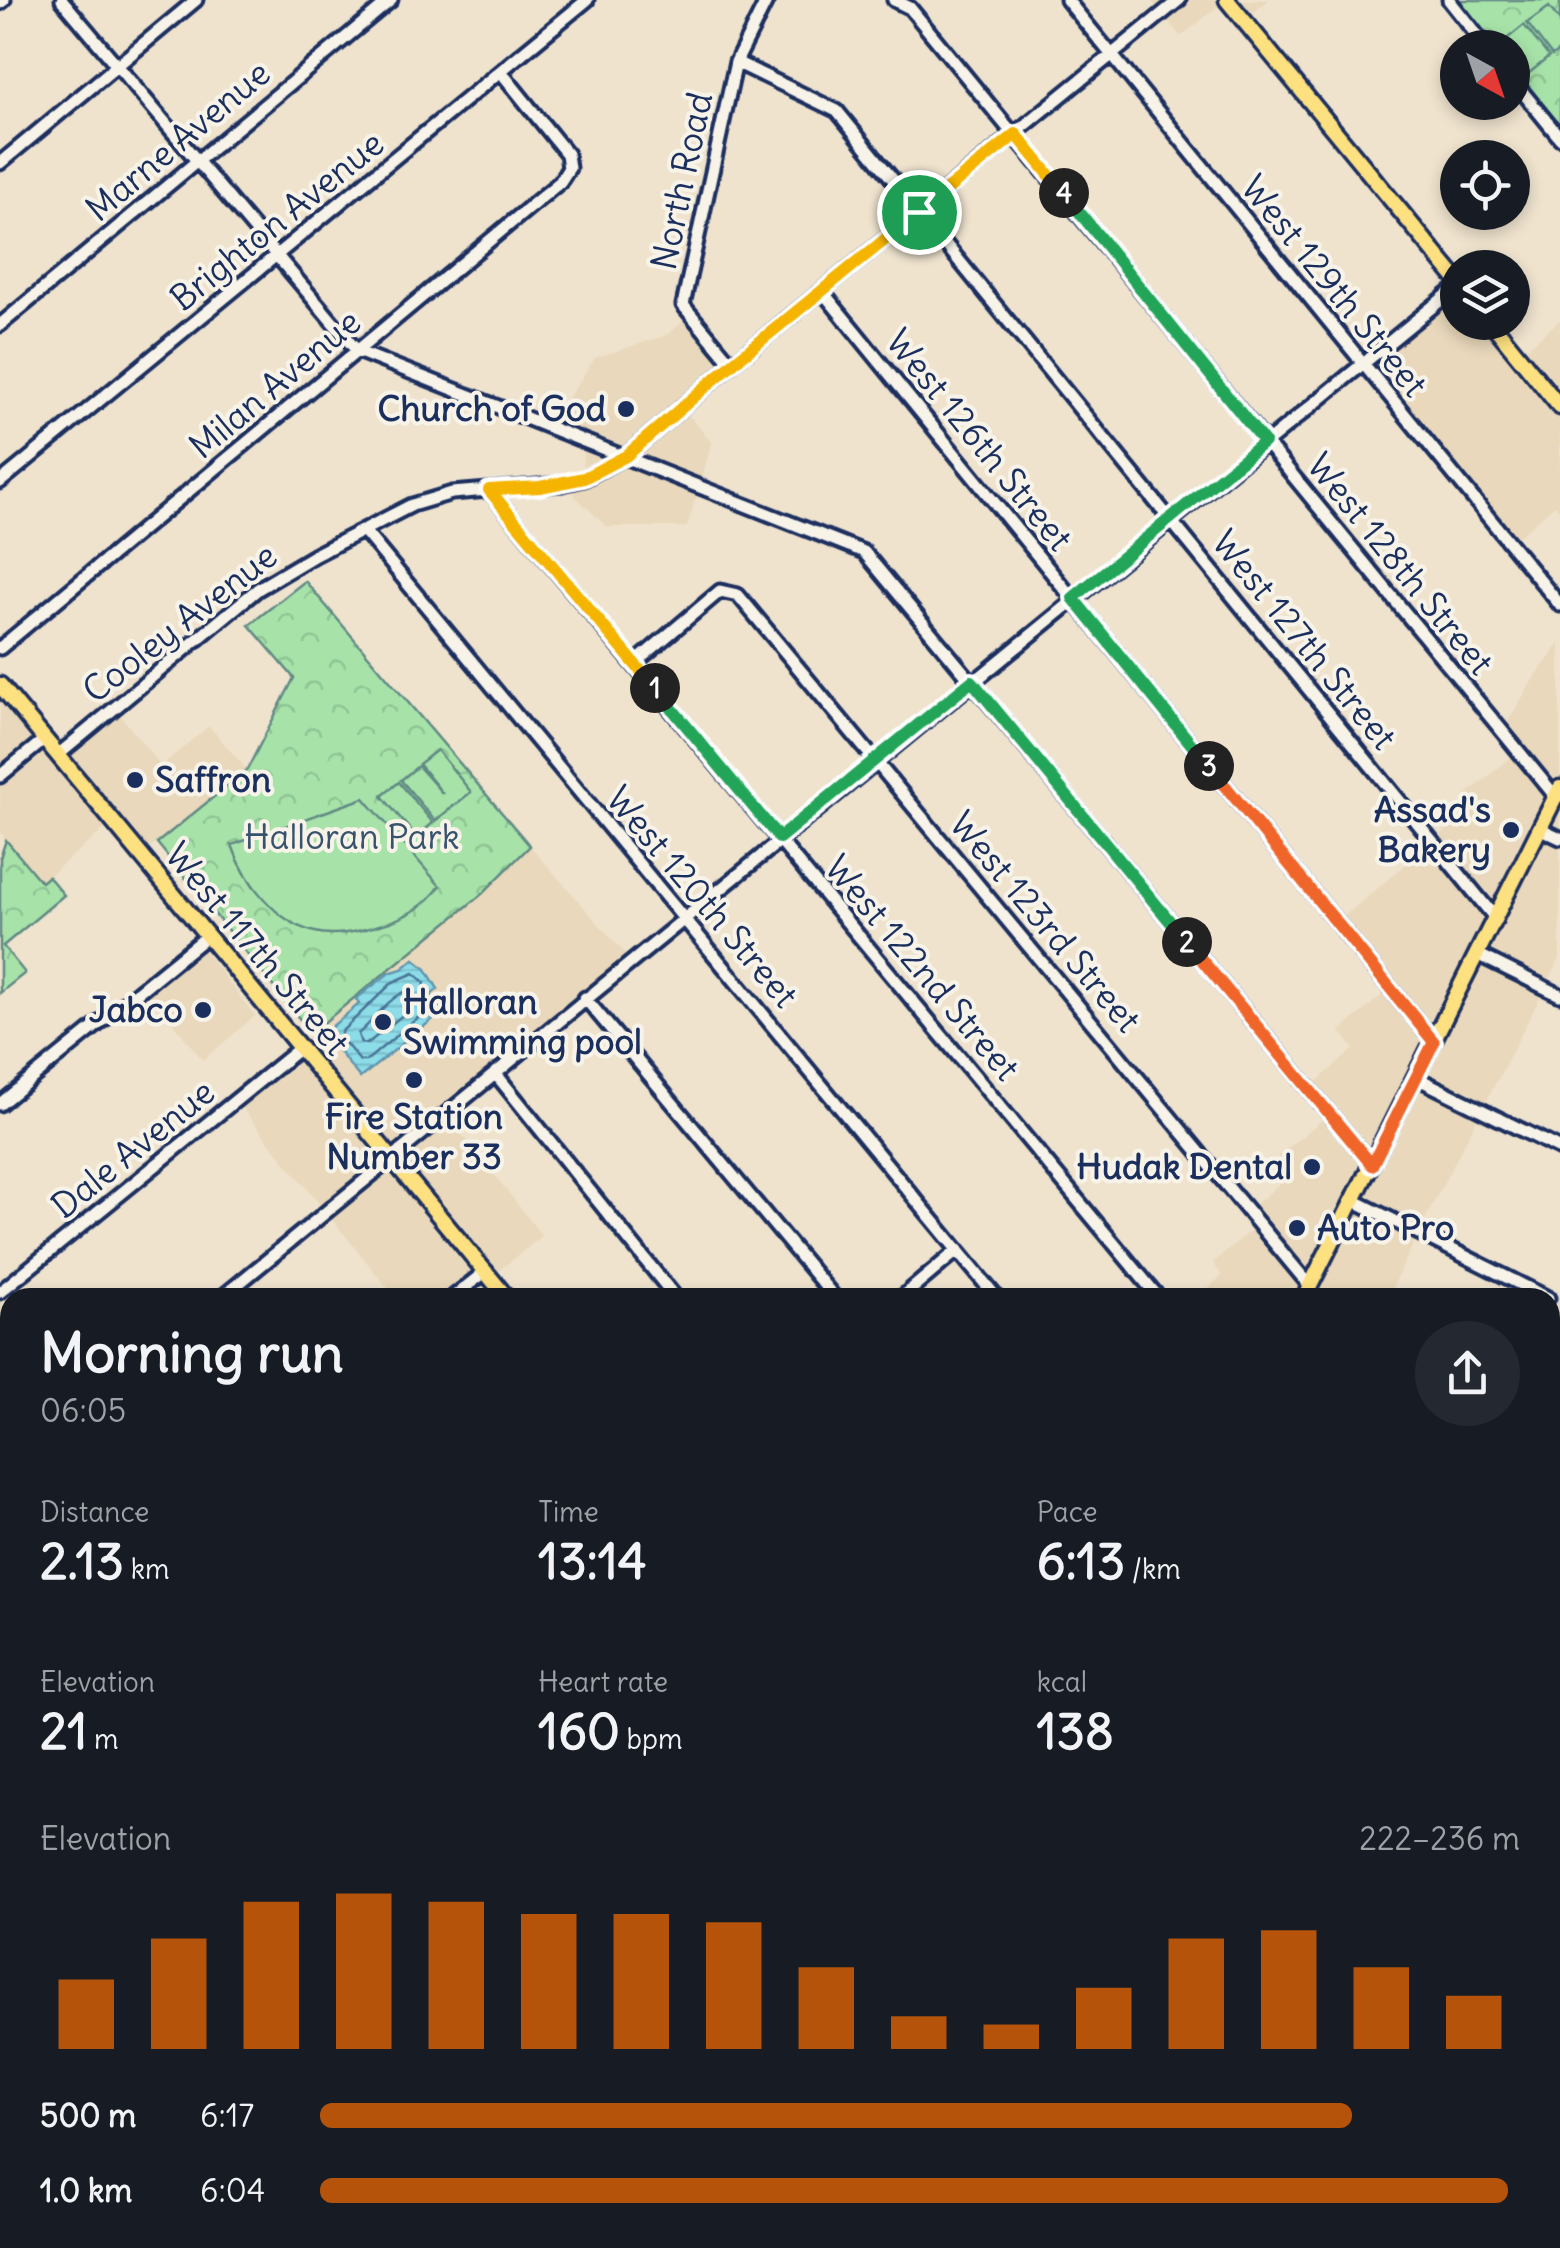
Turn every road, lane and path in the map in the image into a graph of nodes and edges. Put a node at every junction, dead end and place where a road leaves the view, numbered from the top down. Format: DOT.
graph roads {
  1 [pos="62,0"];
  2 [pos="196,0"];
  3 [pos="391,0"];
  4 [pos="587,0"];
  5 [pos="767,0"];
  6 [pos="894,0"];
  7 [pos="1067,0"];
  8 [pos="1178,0"];
  9 [pos="1227,0"];
  10 [pos="1449,0"];
  11 [pos="1473,30"];
  12 [pos="1112,56"];
  13 [pos="736,62"];
  14 [pos="116,66"];
  15 [pos="502,72"];
  16 [pos="1530,101"];
  17 [pos="1016,134"];
  18 [pos="1560,138"];
  19 [pos="196,160"];
  20 [pos="0,163"];
  21 [pos="919,212"];
  22 [pos="276,257"];
  23 [pos="1440,261"];
  24 [pos="822,291"];
  25 [pos="1440,298"];
  26 [pos="0,325"];
  27 [pos="1506,340"];
  28 [pos="358,351"];
  29 [pos="732,364"];
  30 [pos="1361,364"];
  31 [pos="1560,407"];
  32 [pos="1264,442"];
  33 [pos="626,456"];
  34 [pos="0,482"];
  35 [pos="489,490"];
  36 [pos="1170,519"];
  37 [pos="365,532"];
  38 [pos="1073,598"];
  39 [pos="1560,605"];
  40 [pos="0,648"];
  41 [pos="635,663"];
  42 [pos="972,681"];
  43 [pos="0,685"];
  44 [pos="45,739"];
  45 [pos="58,755"];
  46 [pos="875,760"];
  47 [pos="0,776"];
  48 [pos="1558,792"];
  49 [pos="1539,828"];
  50 [pos="779,838"];
  51 [pos="1560,838"];
  52 [pos="683,917"];
  53 [pos="1496,919"];
  54 [pos="208,936"];
  55 [pos="1479,955"];
  56 [pos="1560,995"];
  57 [pos="584,998"];
  58 [pos="1434,1042"];
  59 [pos="300,1048"];
  60 [pos="494,1074"];
  61 [pos="1417,1078"];
  62 [pos="0,1104"];
  63 [pos="1560,1149"];
  64 [pos="392,1158"];
  65 [pos="1372,1165"];
  66 [pos="1353,1200"];
  67 [pos="958,1250"];
  68 [pos="486,1271"];
  69 [pos="5,1288"];
  70 [pos="233,1288"];
  71 [pos="465,1288"];
  72 [pos="499,1288"];
  73 [pos="668,1288"];
  74 [pos="827,1288"];
  75 [pos="914,1288"];
  76 [pos="990,1288"];
  77 [pos="1151,1288"];
  78 [pos="1304,1288"];
  79 [pos="1309,1288"];
  80 [pos="1529,1288"];
  1 -- 14 [label="street"];
  2 -- 14 [label="street"];
  3 -- 19 [label="street, Marne Avenue"];
  4 -- 15 [label="street, Brighton Avenue"];
  5 -- 13 [label="street, North Road"];
  6 -- 17 [label="street, West 128th Street"];
  7 -- 12 [label="street, West 129th Street"];
  8 -- 12 [label="street, Cooley Avenue"];
  9 -- 23 [label="main road"];
  10 -- 11 [label="street"];
  12 -- 17 [label="street, Cooley Avenue"];
  12 -- 30 [label="street, West 129th Street"];
  13 -- 21 [label="street, West 127th Street"];
  13 -- 29 [label="street, North Road"];
  14 -- 19 [label="street"];
  14 -- 20 [label="street"];
  15 -- 22 [label="street, Brighton Avenue"];
  15 -- 28 [label="street, Milan Avenue"];
  16 -- 18 [label="street"];
  17 -- 21 [label="street, Cooley Avenue"];
  17 -- 32 [label="street, West 128th Street"];
  19 -- 22 [label="street"];
  19 -- 26 [label="street, Marne Avenue"];
  21 -- 24 [label="street, Cooley Avenue"];
  21 -- 36 [label="street, West 127th Street"];
  22 -- 28 [label="street"];
  22 -- 34 [label="street, Brighton Avenue"];
  24 -- 29 [label="street, Cooley Avenue"];
  24 -- 38 [label="street, West 126th Street"];
  25 -- 30 [label="street"];
  27 -- 31 [label="main road"];
  28 -- 33 [label="street"];
  28 -- 40 [label="street, Milan Avenue"];
  29 -- 33 [label="street, Cooley Avenue"];
  30 -- 32 [label="street"];
  30 -- 39 [label="street, West 129th Street"];
  32 -- 36 [label="street"];
  32 -- 48 [label="street, West 128th Street"];
  33 -- 35 [label="street, Cooley Avenue"];
  33 -- 42 [label="street"];
  35 -- 37 [label="street, Cooley Avenue"];
  35 -- 41 [label="street, West 122nd Street"];
  36 -- 38 [label="street"];
  36 -- 53 [label="street, West 127th Street"];
  37 -- 45 [label="street, Cooley Avenue"];
  37 -- 52 [label="street, West 120th Street"];
  38 -- 42 [label="street"];
  38 -- 58 [label="street, West 126th Street"];
  41 -- 46 [label="street, West 123rd Street"];
  41 -- 50 [label="street, West 122nd Street"];
  42 -- 46 [label="street"];
  42 -- 65 [label="street"];
  43 -- 44 [label="main road, West 117th Street"];
  44 -- 45 [label="main road, West 117th Street"];
  44 -- 47 [label="street"];
  45 -- 54 [label="main road, West 117th Street"];
  46 -- 50 [label="street"];
  46 -- 78 [label="street, West 123rd Street"];
  48 -- 49 [label="main road"];
  49 -- 51 [label="street"];
  49 -- 53 [label="main road"];
  50 -- 52 [label="street"];
  50 -- 77 [label="street, West 122nd Street"];
  52 -- 57 [label="street"];
  52 -- 67 [label="street, West 120th Street"];
  53 -- 55 [label="main road"];
  54 -- 59 [label="main road, West 117th Street"];
  54 -- 62 [label="street"];
  55 -- 56 [label="street"];
  55 -- 58 [label="main road"];
  57 -- 60 [label="street"];
  57 -- 74 [label="street"];
  58 -- 61 [label="main road"];
  59 -- 64 [label="main road, West 117th Street"];
  59 -- 69 [label="street, Dale Avenue"];
  60 -- 64 [label="street"];
  60 -- 73 [label="street"];
  61 -- 63 [label="street"];
  61 -- 65 [label="main road"];
  64 -- 68 [label="main road, West 117th Street"];
  64 -- 70 [label="street"];
  65 -- 66 [label="main road"];
  66 -- 79 [label="main road"];
  66 -- 80 [label="street"];
  67 -- 75 [label="street"];
  67 -- 76 [label="street, West 120th Street"];
  68 -- 71 [label="street"];
  68 -- 72 [label="main road, West 117th Street"];
}
